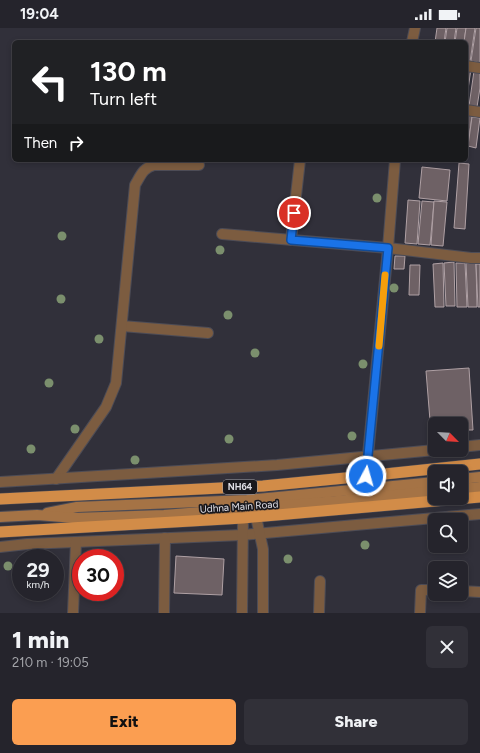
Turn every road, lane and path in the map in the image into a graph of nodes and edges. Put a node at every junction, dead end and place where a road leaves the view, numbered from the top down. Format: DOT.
graph roads {
  1 [pos="415,28"];
  2 [pos="412,40"];
  3 [pos="468,66"];
  4 [pos="480,68"];
  5 [pos="468,110"];
  6 [pos="480,112"];
  7 [pos="300,162"];
  8 [pos="395,162"];
  9 [pos="199,165"];
  10 [pos="222,234"];
  11 [pos="291,240"];
  12 [pos="388,248"];
  13 [pos="480,258"];
  14 [pos="122,326"];
  15 [pos="208,333"];
  16 [pos="480,446"];
  17 [pos="468,447"];
  18 [pos="428,451"];
  19 [pos="368,456"];
  20 [pos="480,464"];
  21 [pos="366,476"];
  22 [pos="480,477"];
  23 [pos="56,479"];
  24 [pos="468,479"];
  25 [pos="0,482"];
  26 [pos="428,483"];
  27 [pos="480,487"];
  28 [pos="468,488"];
  29 [pos="428,492"];
  30 [pos="480,497"];
  31 [pos="0,498"];
  32 [pos="480,514"];
  33 [pos="37,515"];
  34 [pos="0,517"];
  35 [pos="256,517"];
  36 [pos="242,518"];
  37 [pos="0,532"];
  38 [pos="259,533"];
  39 [pos="242,535"];
  40 [pos="165,538"];
  41 [pos="76,542"];
  42 [pos="0,547"];
  43 [pos="320,581"];
  44 [pos="428,590"];
  45 [pos="468,592"];
  46 [pos="480,592"];
  47 [pos="73,613"];
  48 [pos="164,613"];
  49 [pos="242,613"];
  50 [pos="263,613"];
  51 [pos="319,613"];
  52 [pos="420,613"];
  1 -- 2 [label="street"];
  3 -- 4 [label="street"];
  5 -- 6 [label="street"];
  7 -- 11 [label="street"];
  8 -- 12 [label="street"];
  9 -- 14 [label="street"];
  10 -- 11 [label="street"];
  11 -- 12 [label="street"];
  12 -- 13 [label="street"];
  12 -- 19 [label="street"];
  14 -- 15 [label="street"];
  14 -- 23 [label="street"];
  16 -- 17 [label="street"];
  18 -- 19 [label="street"];
  19 -- 21 [label="street"];
  19 -- 23 [label="street"];
  20 -- 21 [label="highway, NH64"];
  21 -- 31 [label="highway, NH64"];
  22 -- 24 [label="main road"];
  23 -- 25 [label="street"];
  26 -- 33 [label="main road"];
  27 -- 28 [label="main road"];
  29 -- 33 [label="main road"];
  30 -- 35 [label="highway, Udhna Main Road"];
  32 -- 38 [label="street"];
  33 -- 34 [label="main road"];
  35 -- 36 [label="highway, Udhna Main Road"];
  35 -- 38 [label="street"];
  36 -- 37 [label="highway, Udhna Main Road"];
  36 -- 39 [label="street"];
  38 -- 39 [label="street"];
  38 -- 50 [label="street"];
  39 -- 40 [label="street"];
  39 -- 49 [label="street"];
  40 -- 41 [label="street"];
  40 -- 48 [label="street"];
  41 -- 42 [label="street"];
  41 -- 47 [label="street"];
  43 -- 51 [label="street"];
  44 -- 52 [label="street"];
  45 -- 46 [label="street"];
}
